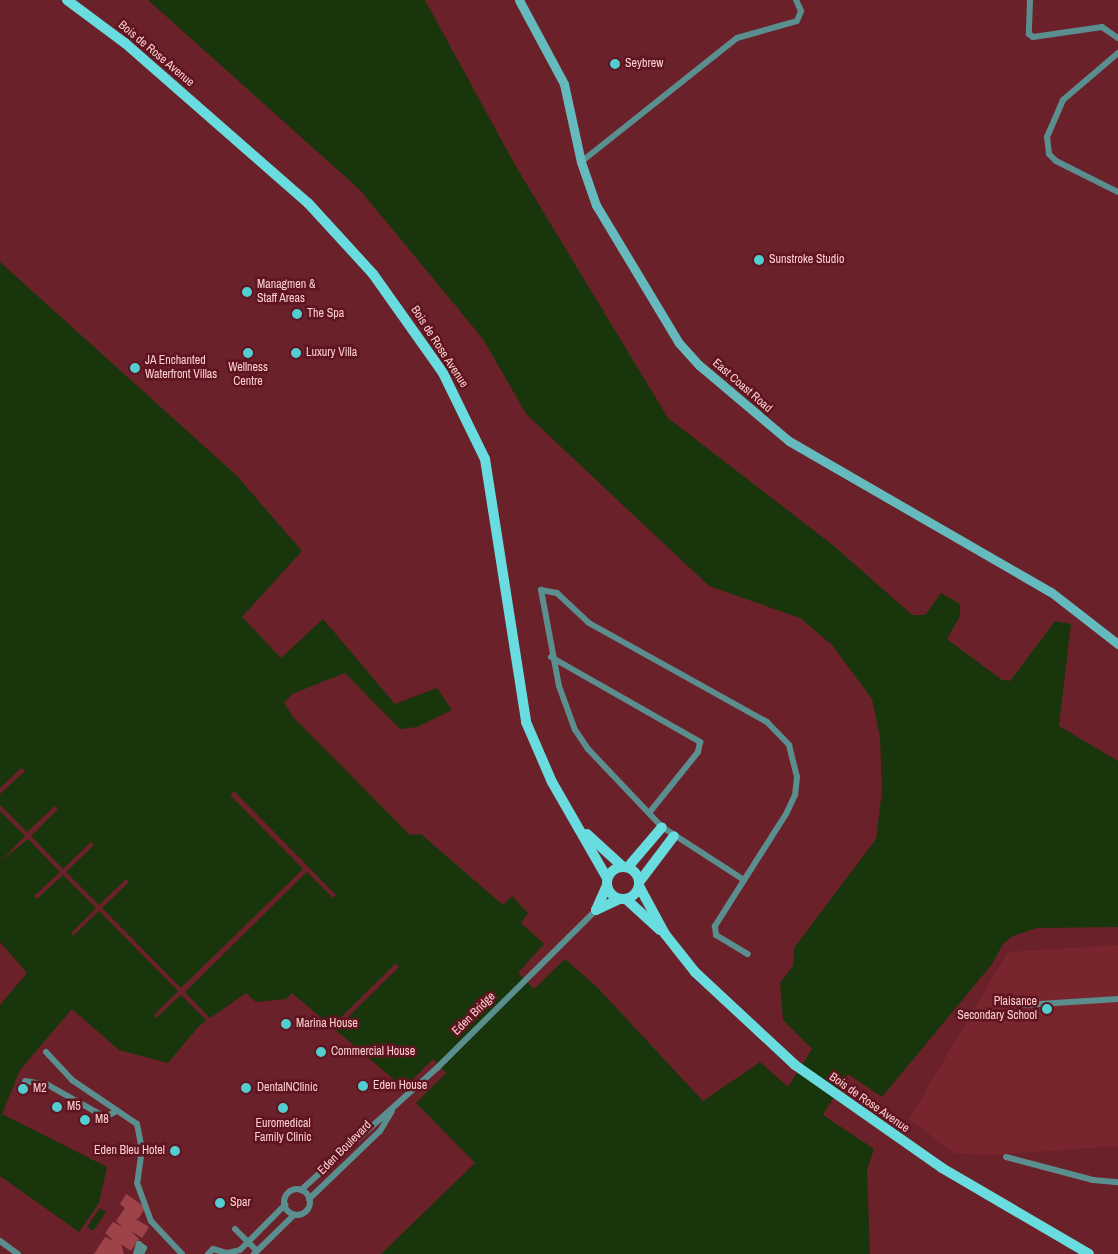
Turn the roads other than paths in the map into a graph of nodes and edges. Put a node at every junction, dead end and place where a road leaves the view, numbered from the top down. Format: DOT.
graph roads {
  1 [pos="67,0"];
  2 [pos="519,0"];
  3 [pos="796,0"];
  4 [pos="1030,0"];
  5 [pos="1118,38"];
  6 [pos="1118,53"];
  7 [pos="581,162"];
  8 [pos="1118,192"];
  9 [pos="1118,644"];
  10 [pos="551,657"];
  11 [pos="649,813"];
  12 [pos="662,827"];
  13 [pos="583,830"];
  14 [pos="674,836"];
  15 [pos="625,867"];
  16 [pos="744,880"];
  17 [pos="607,882"];
  18 [pos="639,884"];
  19 [pos="623,899"];
  20 [pos="596,910"];
  21 [pos="665,934"];
  22 [pos="748,954"];
  23 [pos="1118,998"];
  24 [pos="1024,1005"];
  25 [pos="46,1052"];
  26 [pos="437,1068"];
  27 [pos="25,1081"];
  28 [pos="392,1110"];
  29 [pos="117,1111"];
  30 [pos="1006,1157"];
  31 [pos="1118,1182"];
  32 [pos="301,1190"];
  33 [pos="310,1199"];
  34 [pos="285,1205"];
  35 [pos="294,1214"];
  36 [pos="235,1229"];
  37 [pos="0,1240"];
  38 [pos="248,1242"];
  39 [pos="211,1251"];
  40 [pos="239,1252"];
  41 [pos="256,1252"];
  42 [pos="18,1254"];
  43 [pos="182,1254"];
  44 [pos="1089,1254"];
  1 -- 13 [label="main road, Bois de Rose Avenue"];
  2 -- 7 [label="main road, East Coast Road"];
  3 -- 7 [label="street"];
  4 -- 5 [label="street"];
  6 -- 8 [label="street"];
  7 -- 9 [label="main road, East Coast Road"];
  10 -- 11 [label="street"];
  10 -- 11 [label="street"];
  10 -- 16 [label="street"];
  11 -- 12 [label="street"];
  12 -- 14 [label="street"];
  12 -- 15 [label="main road"];
  13 -- 15 [label="main road, Bois de Rose Avenue"];
  13 -- 17 [label="main road, Bois de Rose Avenue"];
  14 -- 16 [label="street"];
  14 -- 18 [label="main road"];
  15 -- 17 [label="main road"];
  15 -- 18 [label="main road, Bois de Rose Avenue"];
  16 -- 22 [label="street"];
  17 -- 19 [label="main road, Bois de Rose Avenue"];
  17 -- 20 [label="main road"];
  18 -- 19 [label="main road"];
  18 -- 21 [label="main road, Bois de Rose Avenue"];
  19 -- 20 [label="main road"];
  19 -- 21 [label="main road, Bois de Rose Avenue"];
  20 -- 26 [label="street, Eden Bridge"];
  21 -- 44 [label="main road, Bois de Rose Avenue"];
  23 -- 24 [label="street"];
  25 -- 29 [label="street"];
  26 -- 28 [label="street, Eden Boulevard"];
  27 -- 29 [label="street"];
  28 -- 32 [label="street, Eden Boulevard"];
  28 -- 33 [label="street, Eden Boulevard"];
  29 -- 43 [label="street"];
  30 -- 31 [label="street"];
  32 -- 33 [label="street"];
  32 -- 34 [label="street, Eden Boulevard"];
  33 -- 35 [label="street, Eden Boulevard"];
  34 -- 35 [label="street"];
  34 -- 38 [label="street, Eden Boulevard"];
  35 -- 41 [label="street, Eden Boulevard"];
  36 -- 38 [label="street"];
  37 -- 42 [label="street"];
  38 -- 40 [label="street, Eden Boulevard"];
  38 -- 41 [label="street"];
  39 -- 40 [label="street, Eden Boulevard"];
}
